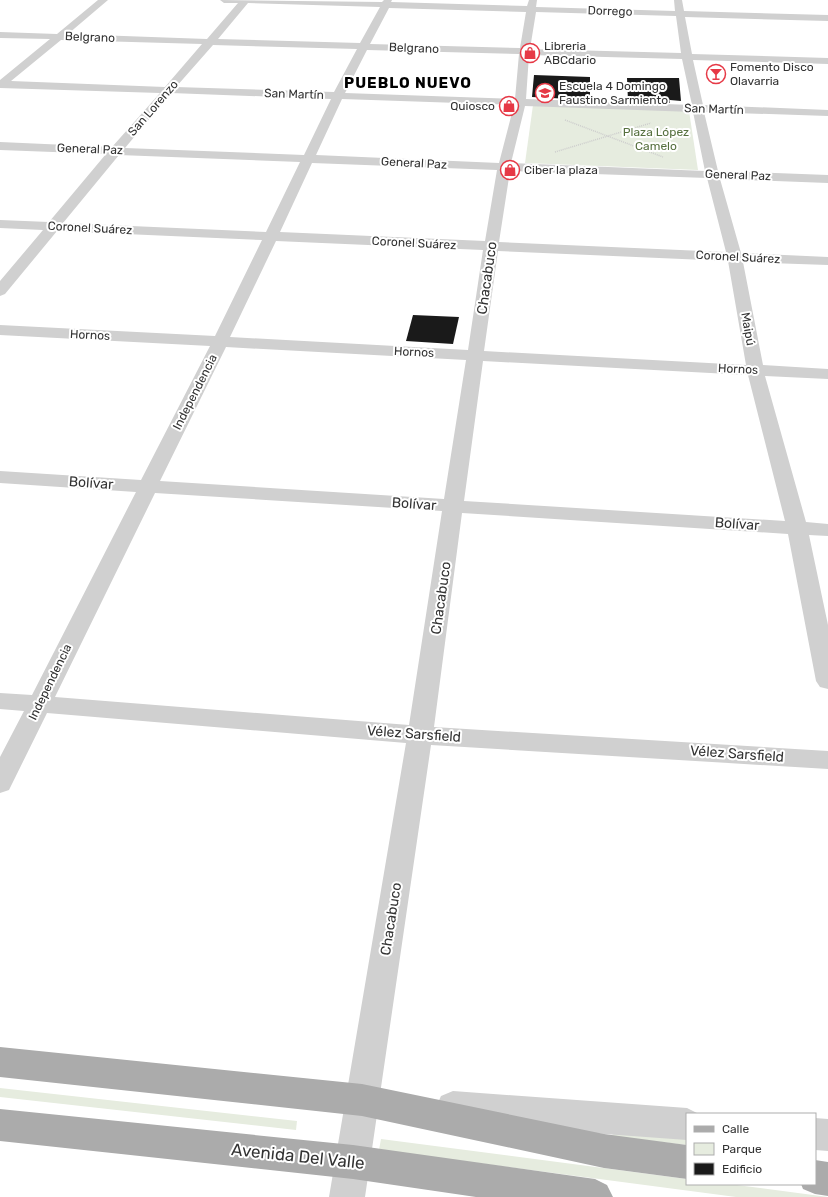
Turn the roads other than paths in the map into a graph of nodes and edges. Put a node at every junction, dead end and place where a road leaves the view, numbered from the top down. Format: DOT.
graph roads {
  1 [pos="104,0"];
  2 [pos="224,0"];
  3 [pos="245,0"];
  4 [pos="387,2"];
  5 [pos="532,4"];
  6 [pos="679,7"];
  7 [pos="828,18"];
  8 [pos="0,34"];
  9 [pos="60,36"];
  10 [pos="211,41"];
  11 [pos="364,46"];
  12 [pos="524,52"];
  13 [pos="687,57"];
  14 [pos="828,61"];
  15 [pos="1,84"];
  16 [pos="168,90"];
  17 [pos="338,96"];
  18 [pos="520,103"];
  19 [pos="699,109"];
  20 [pos="828,113"];
  21 [pos="0,146"];
  22 [pos="116,150"];
  23 [pos="308,158"];
  24 [pos="504,167"];
  25 [pos="712,174"];
  26 [pos="828,179"];
  27 [pos="0,224"];
  28 [pos="53,226"];
  29 [pos="271,236"];
  30 [pos="491,246"];
  31 [pos="735,257"];
  32 [pos="828,261"];
  33 [pos="0,291"];
  34 [pos="0,330"];
  35 [pos="220,342"];
  36 [pos="476,355"];
  37 [pos="755,370"];
  38 [pos="828,374"];
  39 [pos="0,477"];
  40 [pos="147,487"];
  41 [pos="454,506"];
  42 [pos="796,528"];
  43 [pos="828,530"];
  44 [pos="828,681"];
  45 [pos="0,701"];
  46 [pos="39,704"];
  47 [pos="420,735"];
  48 [pos="828,760"];
  49 [pos="0,784"];
  50 [pos="0,1062"];
  51 [pos="362,1100"];
  52 [pos="686,1124"];
  53 [pos="0,1125"];
  54 [pos="816,1134"];
  55 [pos="828,1135"];
  56 [pos="353,1162"];
  57 [pos="686,1162"];
  58 [pos="816,1177"];
  59 [pos="828,1179"];
  60 [pos="347,1197"];
  61 [pos="595,1197"];
  1 -- 9 [label="street"];
  2 -- 3 [label="street, Dorrego"];
  3 -- 4 [label="street, Dorrego"];
  3 -- 10 [label="street, San Lorenzo"];
  4 -- 5 [label="street, Dorrego"];
  4 -- 11 [label="street, Independencia"];
  5 -- 6 [label="street, Dorrego"];
  5 -- 12 [label="street, Chacabuco"];
  6 -- 7 [label="street, Dorrego"];
  6 -- 13 [label="street, Maipú"];
  8 -- 9 [label="street, Belgrano"];
  9 -- 10 [label="street, Belgrano"];
  9 -- 15 [label="street"];
  10 -- 11 [label="street, Belgrano"];
  10 -- 16 [label="street, San Lorenzo"];
  11 -- 12 [label="street, Belgrano"];
  11 -- 17 [label="street, Independencia"];
  12 -- 13 [label="street, Belgrano"];
  12 -- 18 [label="street, Chacabuco"];
  13 -- 14 [label="street, Belgrano"];
  13 -- 19 [label="street, Maipú"];
  15 -- 16 [label="street, San Martín"];
  16 -- 17 [label="street, San Martín"];
  16 -- 22 [label="street, San Lorenzo"];
  17 -- 18 [label="street, San Martín"];
  17 -- 23 [label="street, Independencia"];
  18 -- 19 [label="street, San Martín"];
  18 -- 24 [label="street, Chacabuco"];
  19 -- 20 [label="street, San Martín"];
  19 -- 25 [label="street, Maipú"];
  21 -- 22 [label="street, General Paz"];
  22 -- 23 [label="street, General Paz"];
  22 -- 28 [label="street, San Lorenzo"];
  23 -- 24 [label="street, General Paz"];
  23 -- 29 [label="street, Independencia"];
  24 -- 25 [label="street, General Paz"];
  24 -- 30 [label="street, Chacabuco"];
  25 -- 26 [label="street, General Paz"];
  25 -- 31 [label="street, Maipú"];
  27 -- 28 [label="street, Coronel Suárez"];
  28 -- 29 [label="street, Coronel Suárez"];
  28 -- 33 [label="street, San Lorenzo"];
  29 -- 30 [label="street, Coronel Suárez"];
  29 -- 35 [label="street, Independencia"];
  30 -- 31 [label="street, Coronel Suárez"];
  30 -- 36 [label="street, Chacabuco"];
  31 -- 32 [label="street, Coronel Suárez"];
  31 -- 37 [label="street, Maipú"];
  34 -- 35 [label="street, Hornos"];
  35 -- 36 [label="street, Hornos"];
  35 -- 40 [label="street, Independencia"];
  36 -- 37 [label="street, Hornos"];
  36 -- 41 [label="street, Chacabuco"];
  37 -- 38 [label="street, Hornos"];
  37 -- 42 [label="street, Maipú"];
  39 -- 40 [label="street, Bolívar"];
  40 -- 41 [label="street, Bolívar"];
  40 -- 46 [label="street, Independencia"];
  41 -- 42 [label="street, Bolívar"];
  41 -- 47 [label="street, Chacabuco"];
  42 -- 43 [label="street, Bolívar"];
  42 -- 44 [label="street, Maipú"];
  45 -- 46 [label="street, Vélez Sarsfield"];
  46 -- 47 [label="street, Vélez Sarsfield"];
  46 -- 49 [label="street, Independencia"];
  47 -- 48 [label="street, Vélez Sarsfield"];
  47 -- 51 [label="street, Chacabuco"];
  50 -- 51 [label="main road"];
  51 -- 52 [label="street"];
  51 -- 56 [label="street, Chacabuco"];
  51 -- 57 [label="main road"];
  53 -- 56 [label="main road, Avenida Del Valle"];
  54 -- 55 [label="street"];
  56 -- 60 [label="street, Chacabuco"];
  56 -- 61 [label="main road, Avenida Del Valle"];
  58 -- 59 [label="main road"];
}
